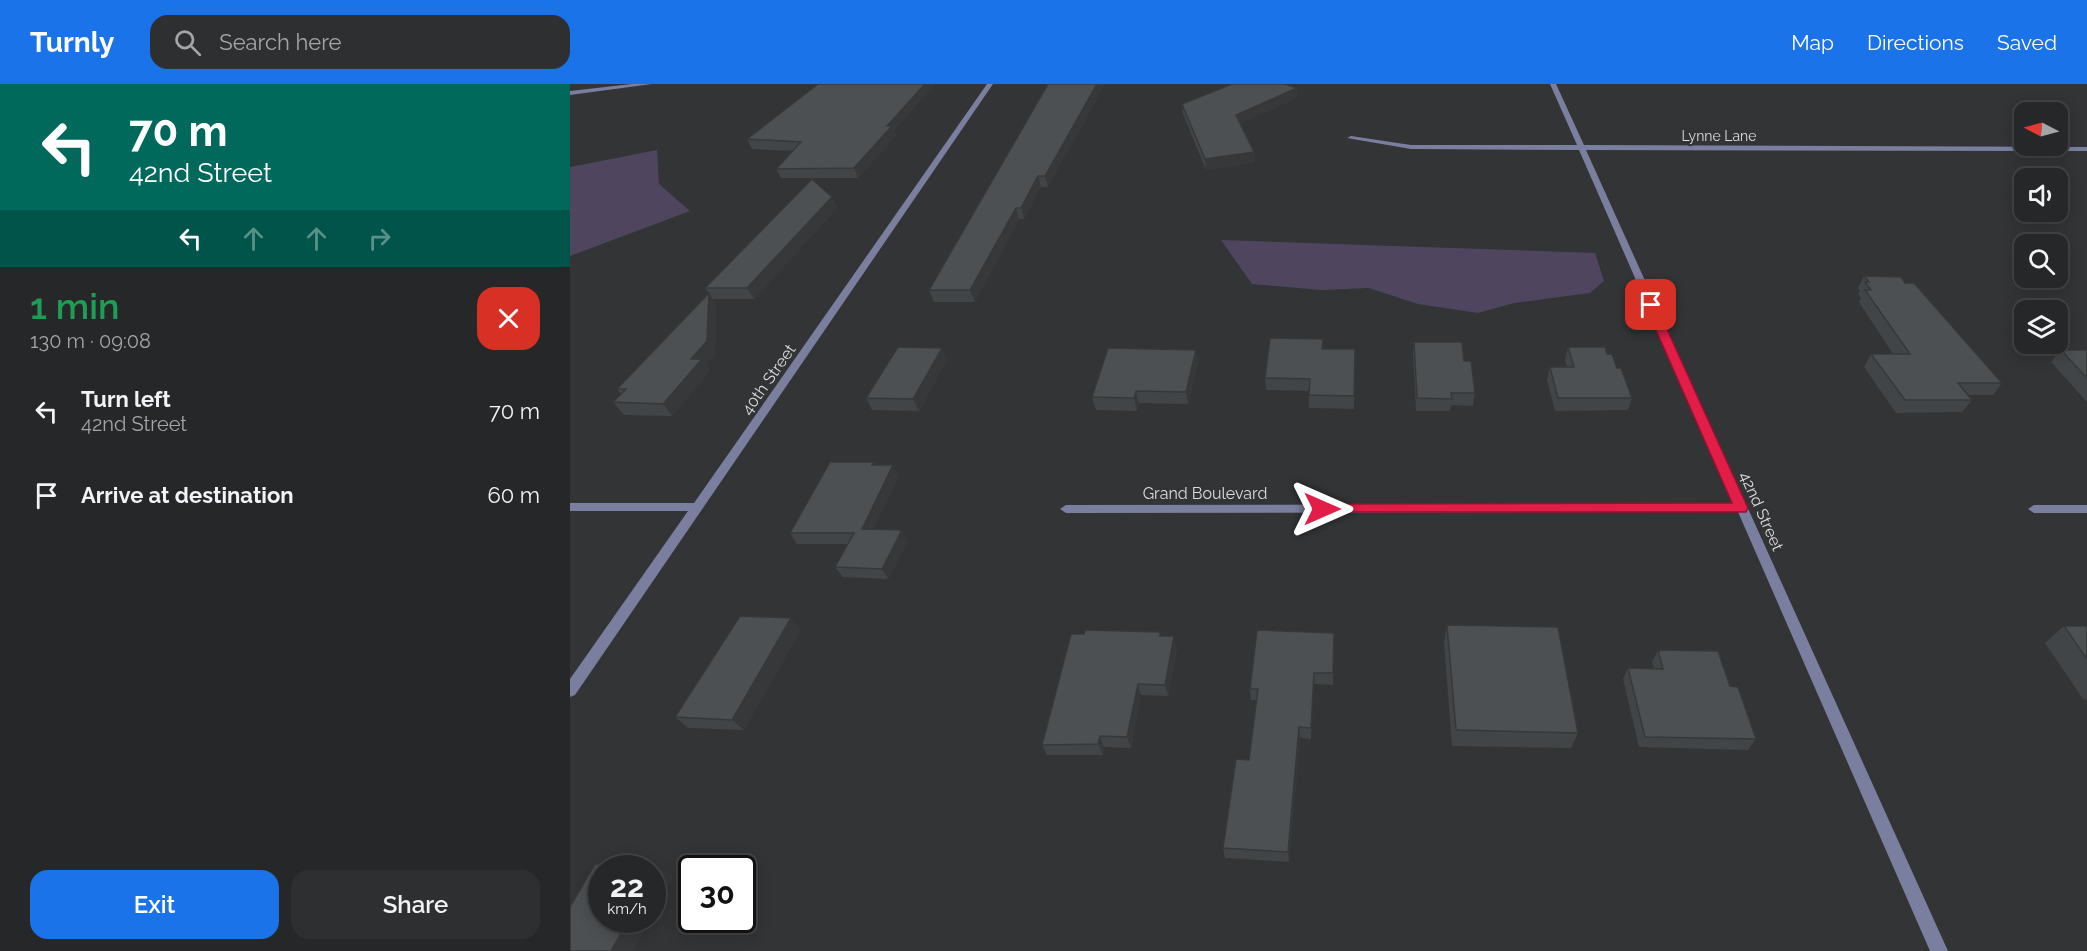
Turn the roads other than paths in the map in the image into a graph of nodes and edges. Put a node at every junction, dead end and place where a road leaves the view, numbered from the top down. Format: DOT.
graph roads {
  1 [pos="649,84"];
  2 [pos="990,84"];
  3 [pos="1553,84"];
  4 [pos="570,93"];
  5 [pos="1352,138"];
  6 [pos="1581,148"];
  7 [pos="2087,148"];
  8 [pos="570,507"];
  9 [pos="697,507"];
  10 [pos="1741,508"];
  11 [pos="1066,509"];
  12 [pos="2034,509"];
  13 [pos="2087,509"];
  14 [pos="570,691"];
  15 [pos="1939,951"];
  1 -- 4 [label="street"];
  2 -- 9 [label="street, 40th Street"];
  3 -- 6 [label="street, 42nd Street"];
  5 -- 6 [label="street, Lynne Lane"];
  6 -- 7 [label="street, Lynne Lane"];
  6 -- 10 [label="street, 42nd Street"];
  8 -- 9 [label="street"];
  9 -- 14 [label="street, 40th Street"];
  10 -- 11 [label="street, Grand Boulevard"];
  10 -- 15 [label="street, 42nd Street"];
  12 -- 13 [label="street"];
}
